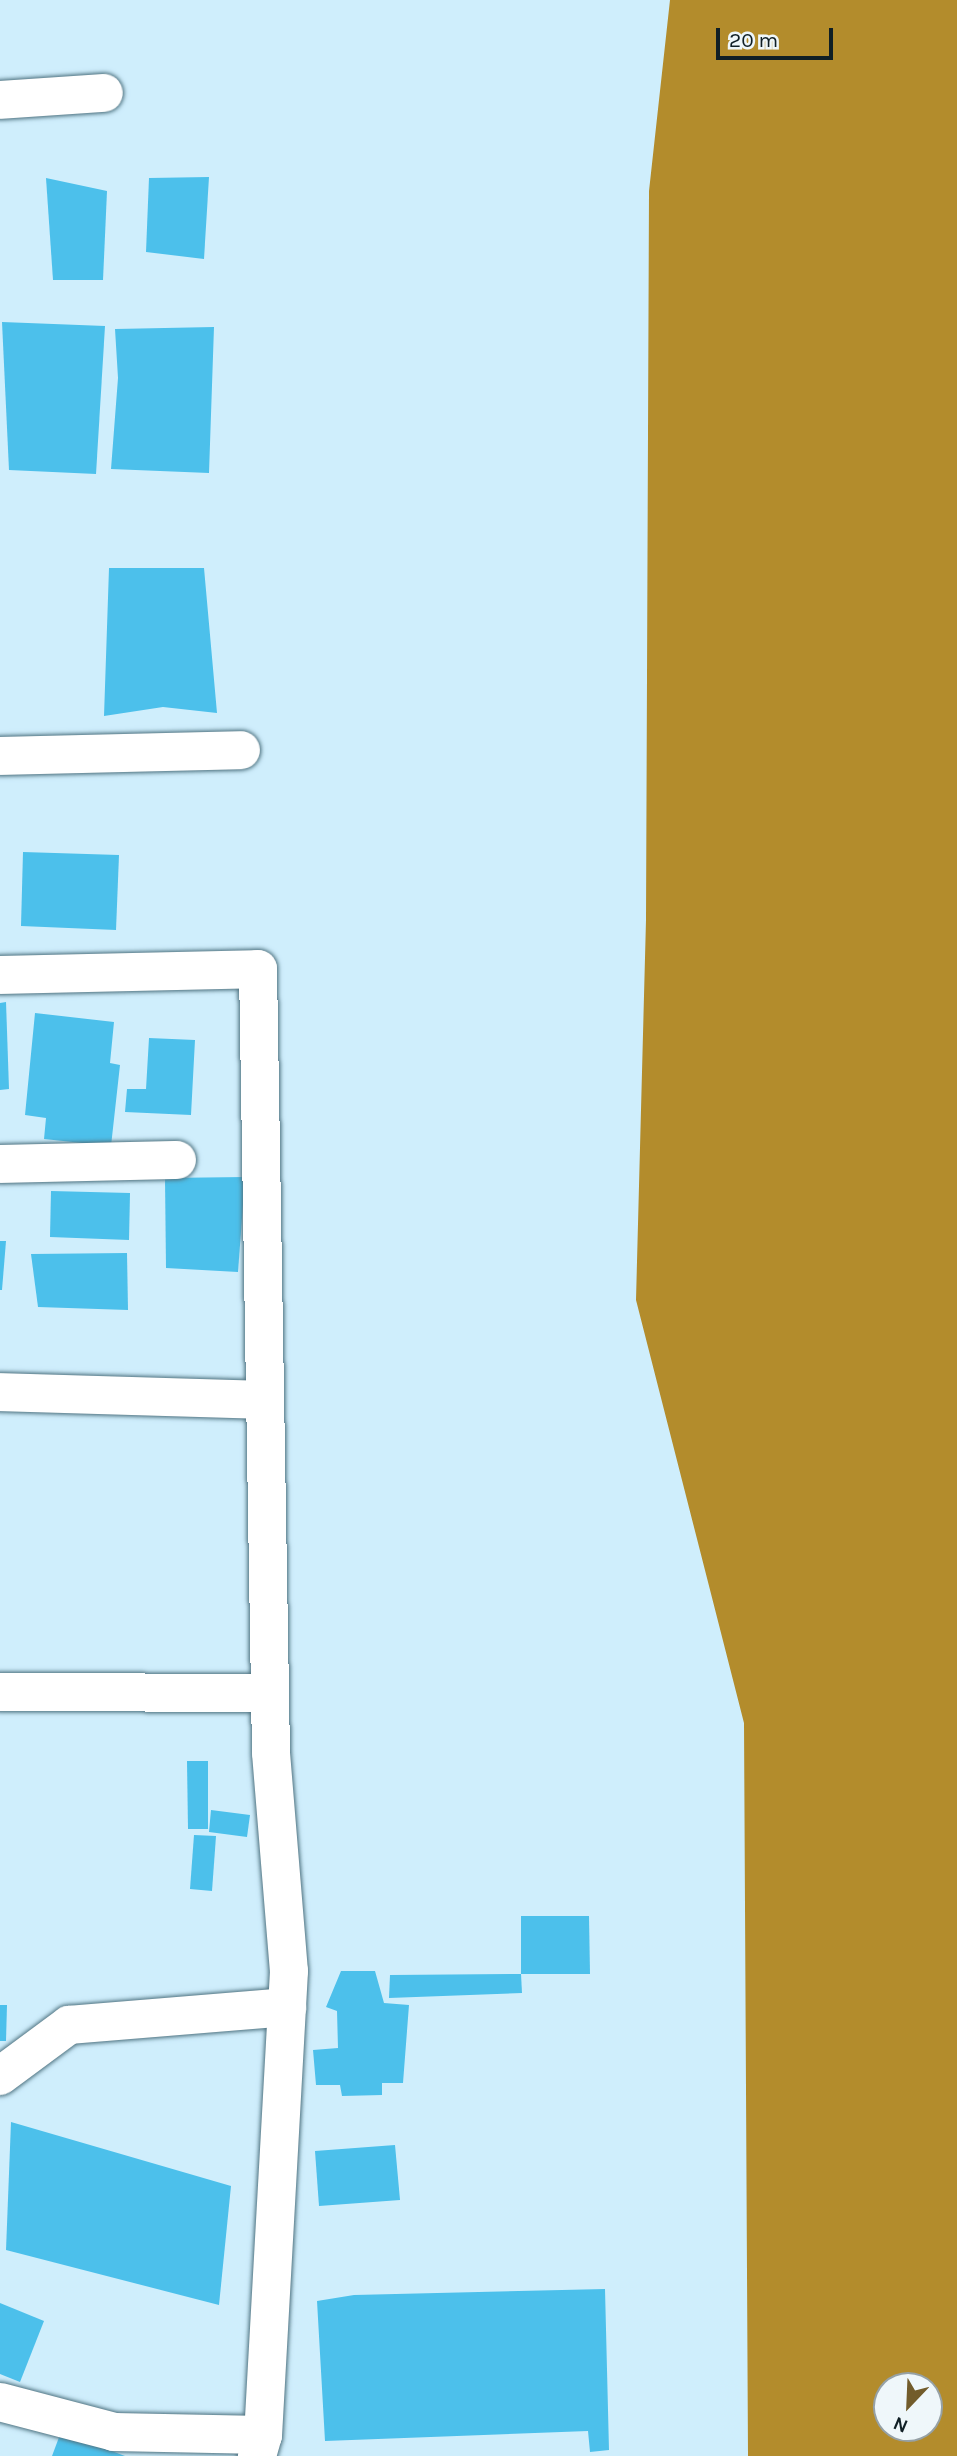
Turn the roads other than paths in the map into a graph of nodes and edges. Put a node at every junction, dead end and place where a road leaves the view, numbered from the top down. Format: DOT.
graph roads {
  1 [pos="104,93"];
  2 [pos="0,100"];
  3 [pos="241,750"];
  4 [pos="0,756"];
  5 [pos="0,975"];
  6 [pos="177,1160"];
  7 [pos="0,1164"];
  8 [pos="0,1392"];
  9 [pos="265,1400"];
  10 [pos="0,1692"];
  11 [pos="270,1693"];
  12 [pos="287,2007"];
  13 [pos="0,2076"];
  14 [pos="0,2402"];
  15 [pos="260,2445"];
  1 -- 2 [label="street"];
  3 -- 4 [label="street"];
  5 -- 9 [label="street"];
  6 -- 7 [label="street"];
  8 -- 9 [label="street"];
  9 -- 11 [label="street"];
  10 -- 11 [label="street"];
  11 -- 12 [label="street"];
  12 -- 13 [label="street"];
  12 -- 15 [label="street"];
  14 -- 15 [label="street"];
}
